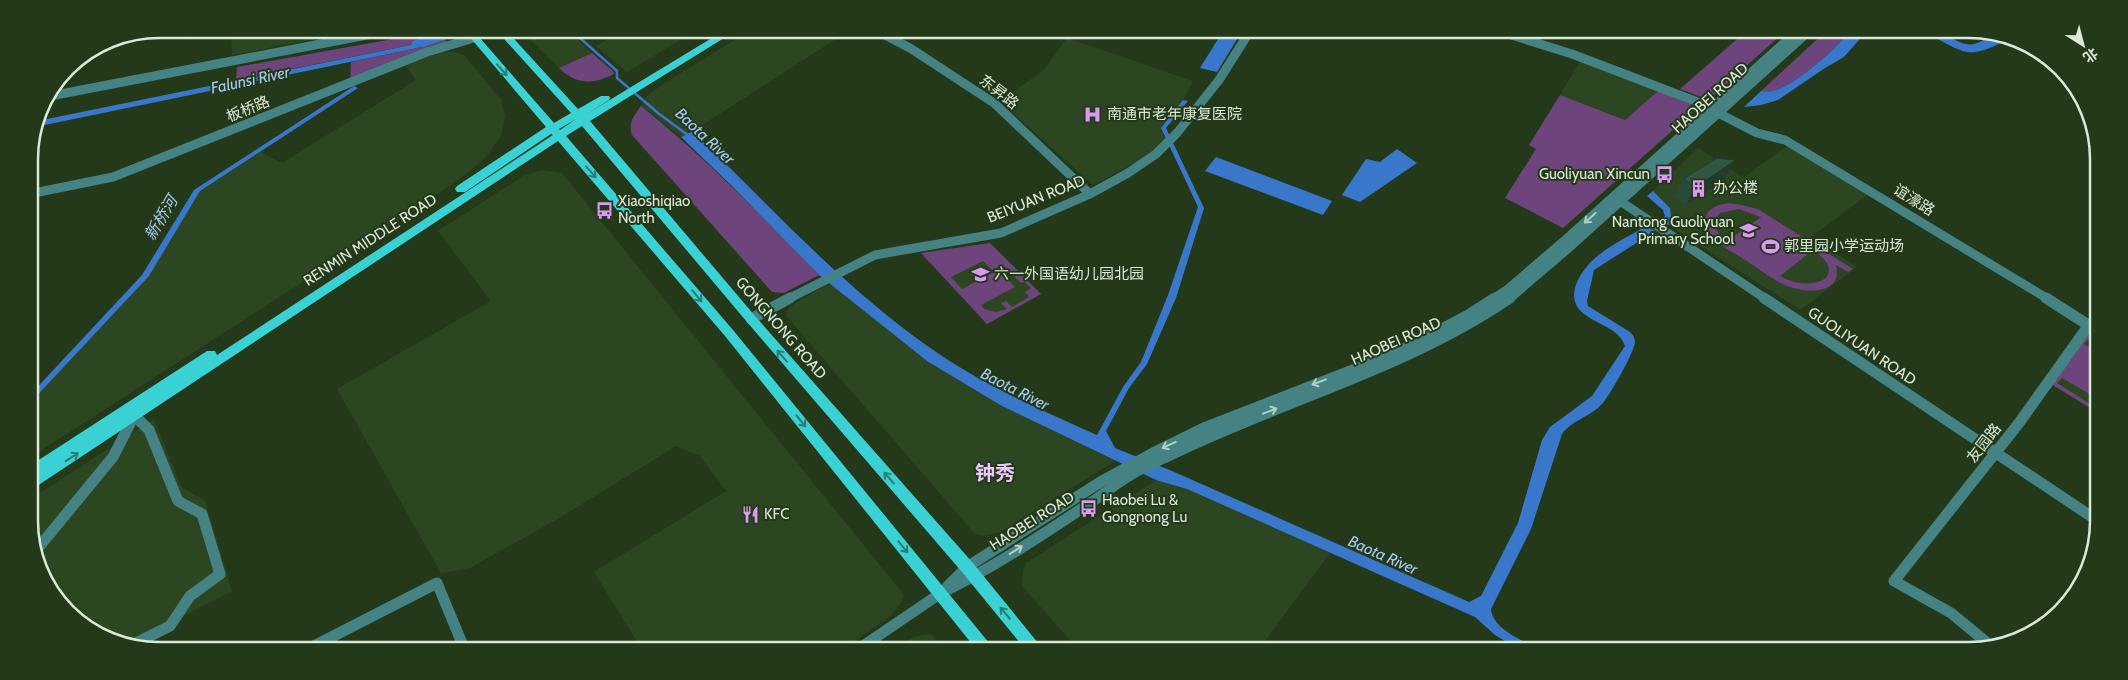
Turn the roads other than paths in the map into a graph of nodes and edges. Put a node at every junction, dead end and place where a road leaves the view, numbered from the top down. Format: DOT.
graph roads {
  1 [pos="351,38"];
  2 [pos="461,38"];
  3 [pos="475,38"];
  4 [pos="508,38"];
  5 [pos="707,38"];
  6 [pos="718,38"];
  7 [pos="892,38"];
  8 [pos="1246,38"];
  9 [pos="1521,38"];
  10 [pos="1790,38"];
  11 [pos="1801,38"];
  12 [pos="639,82"];
  13 [pos="56,95"];
  14 [pos="1714,110"];
  15 [pos="580,117"];
  16 [pos="557,131"];
  17 [pos="38,192"];
  18 [pos="1090,194"];
  19 [pos="1617,199"];
  20 [pos="750,319"];
  21 [pos="2090,323"];
  22 [pos="2090,330"];
  23 [pos="131,413"];
  24 [pos="1996,453"];
  25 [pos="38,468"];
  26 [pos="38,479"];
  27 [pos="2090,516"];
  28 [pos="40,545"];
  29 [pos="971,572"];
  30 [pos="941,593"];
  31 [pos="141,641"];
  32 [pos="1985,641"];
  33 [pos="322,642"];
  34 [pos="462,642"];
  35 [pos="869,642"];
  36 [pos="980,642"];
  37 [pos="1029,642"];
  1 -- 13 [label="street"];
  2 -- 17 [label="street, 板桥路"];
  3 -- 16 [label="main road, one-way"];
  4 -- 15 [label="main road, GONGNONG ROAD"];
  5 -- 12 [label="main road, RENMIN MIDDLE ROAD"];
  6 -- 12 [label="main road, RENMIN MIDDLE ROAD"];
  7 -- 18 [label="street, 东昇路"];
  8 -- 18 [label="street, BEIYUAN ROAD"];
  9 -- 14 [label="street, 谊濠路"];
  10 -- 14 [label="street, HAOBEI ROAD"];
  11 -- 14 [label="street, HAOBEI ROAD"];
  12 -- 15 [label="main road, RENMIN MIDDLE ROAD"];
  14 -- 19 [label="street, HAOBEI ROAD"];
  14 -- 21 [label="street, 谊濠路"];
  15 -- 16 [label="main road, RENMIN MIDDLE ROAD"];
  15 -- 20 [label="main road, GONGNONG ROAD"];
  16 -- 23 [label="main road, RENMIN MIDDLE ROAD"];
  16 -- 30 [label="main road, one-way"];
  18 -- 20 [label="street, BEIYUAN ROAD"];
  19 -- 24 [label="street, GUOLIYUAN ROAD"];
  19 -- 29 [label="street, HAOBEI ROAD"];
  29 -- 20 [label="main road, GONGNONG ROAD, one-way"];
  22 -- 24 [label="street, 友园路"];
  23 -- 25 [label="main road, RENMIN MIDDLE ROAD"];
  26 -- 23 [label="main road, RENMIN MIDDLE ROAD, one-way"];
  23 -- 28 [label="street"];
  23 -- 31 [label="street"];
  24 -- 27 [label="street, GUOLIYUAN ROAD"];
  24 -- 32 [label="street, 友园路"];
  29 -- 30 [label="street, HAOBEI ROAD"];
  37 -- 29 [label="main road, GONGNONG ROAD, one-way"];
  30 -- 35 [label="street, HAOBEI ROAD"];
  30 -- 36 [label="main road"];
  33 -- 34 [label="street"];
}
